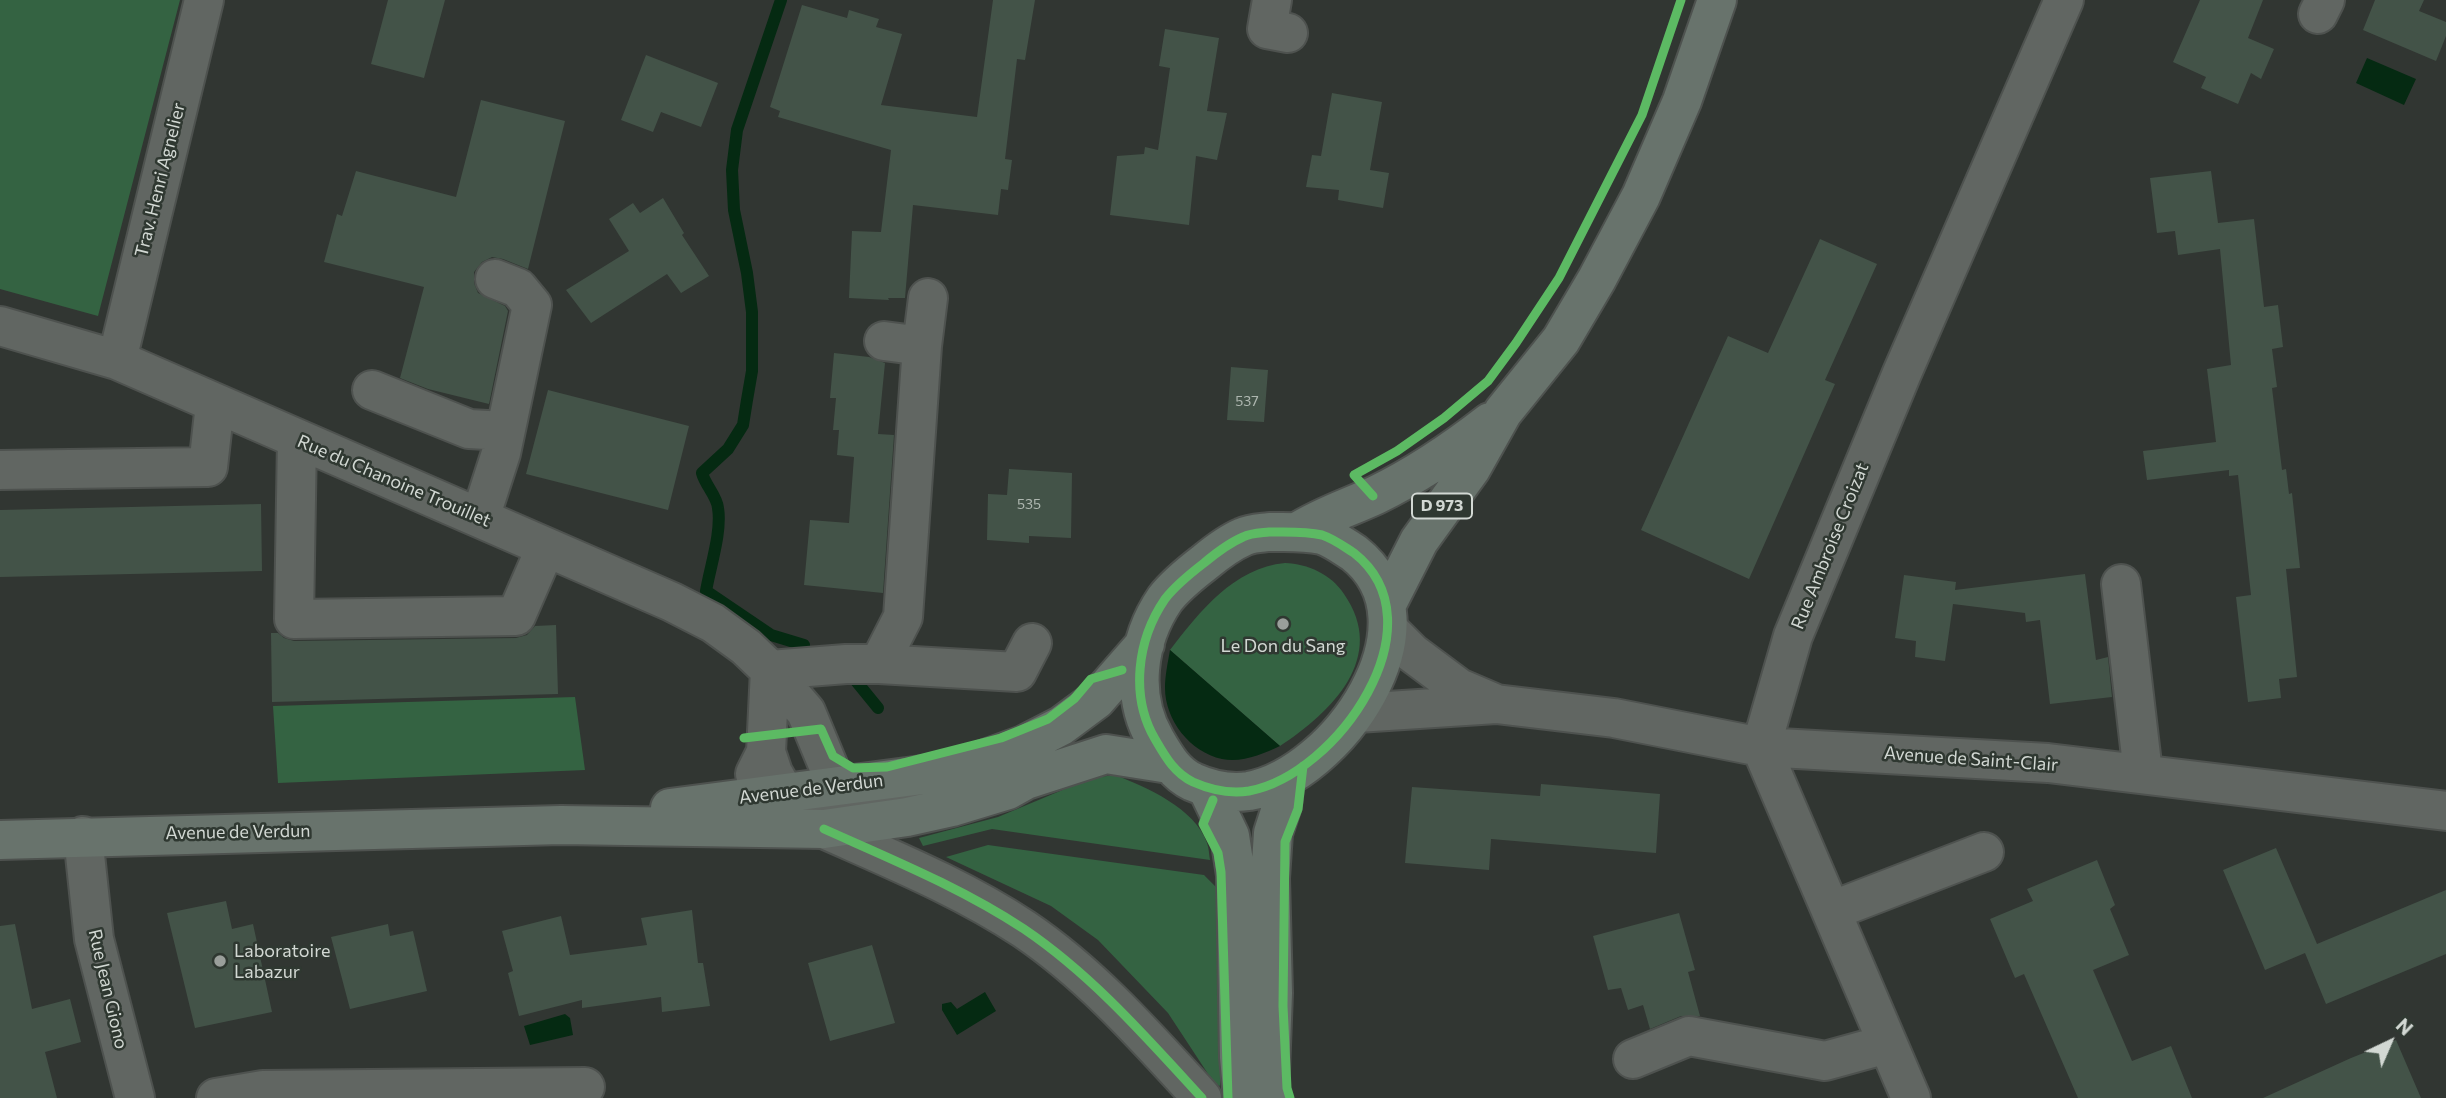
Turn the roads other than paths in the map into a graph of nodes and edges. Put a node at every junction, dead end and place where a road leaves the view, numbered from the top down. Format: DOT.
graph roads {
  1 [pos="204,0"];
  2 [pos="1717,0"];
  3 [pos="2064,0"];
  4 [pos="495,279"];
  5 [pos="928,298"];
  6 [pos="0,327"];
  7 [pos="884,341"];
  8 [pos="922,346"];
  9 [pos="117,360"];
  10 [pos="372,390"];
  11 [pos="215,404"];
  12 [pos="1503,412"];
  13 [pos="505,431"];
  14 [pos="297,439"];
  15 [pos="0,470"];
  16 [pos="480,518"];
  17 [pos="1297,532"];
  18 [pos="546,547"];
  19 [pos="2121,584"];
  20 [pos="1387,616"];
  21 [pos="1145,644"];
  22 [pos="1035,658"];
  23 [pos="879,664"];
  24 [pos="770,670"];
  25 [pos="1496,704"];
  26 [pos="1357,713"];
  27 [pos="1761,747"];
  28 [pos="766,752"];
  29 [pos="1169,764"];
  30 [pos="2143,773"];
  31 [pos="1285,779"];
  32 [pos="837,788"];
  33 [pos="1207,788"];
  34 [pos="1008,790"];
  35 [pos="784,792"];
  36 [pos="745,797"];
  37 [pos="2446,811"];
  38 [pos="561,825"];
  39 [pos="824,829"];
  40 [pos="83,836"];
  41 [pos="0,840"];
  42 [pos="1984,852"];
  43 [pos="1831,911"];
  44 [pos="1887,1044"];
  45 [pos="1633,1059"];
  46 [pos="568,1090"];
  47 [pos="135,1098"];
  48 [pos="216,1098"];
  49 [pos="1202,1098"];
  50 [pos="1243,1098"];
  51 [pos="1269,1098"];
  52 [pos="1911,1098"];
  1 -- 9 [label="street, Trav. Henri Agnelier"];
  2 -- 12 [label="main road, D 973"];
  3 -- 27 [label="street, Rue Ambroise Croizat"];
  4 -- 13 [label="street"];
  5 -- 8 [label="street"];
  6 -- 9 [label="street, Rue du Chanoine Trouillet"];
  7 -- 8 [label="street"];
  8 -- 23 [label="street"];
  9 -- 11 [label="street, Rue du Chanoine Trouillet"];
  10 -- 13 [label="street"];
  11 -- 14 [label="street, Rue du Chanoine Trouillet"];
  11 -- 15 [label="street"];
  12 -- 17 [label="main road, D 973"];
  12 -- 20 [label="main road, D 973"];
  13 -- 16 [label="street"];
  14 -- 16 [label="street, Rue du Chanoine Trouillet"];
  14 -- 18 [label="street"];
  16 -- 18 [label="street, Rue du Chanoine Trouillet"];
  17 -- 20 [label="main road"];
  17 -- 21 [label="main road"];
  18 -- 24 [label="street, Rue du Chanoine Trouillet"];
  19 -- 30 [label="street"];
  20 -- 25 [label="street, Avenue de Saint-Clair"];
  20 -- 26 [label="main road"];
  21 -- 29 [label="main road"];
  21 -- 32 [label="main road, Avenue de Verdun"];
  22 -- 23 [label="street"];
  23 -- 24 [label="street"];
  24 -- 28 [label="street"];
  24 -- 32 [label="street, Rue du Chanoine Trouillet"];
  25 -- 26 [label="street, Avenue de Saint-Clair"];
  25 -- 27 [label="street, Avenue de Saint-Clair"];
  26 -- 31 [label="main road"];
  27 -- 30 [label="street, Avenue de Saint-Clair"];
  27 -- 43 [label="street"];
  28 -- 35 [label="street"];
  28 -- 36 [label="street"];
  29 -- 33 [label="main road"];
  29 -- 34 [label="main road, Avenue de Verdun"];
  30 -- 37 [label="street, Avenue de Saint-Clair"];
  31 -- 33 [label="main road"];
  31 -- 51 [label="main road"];
  32 -- 35 [label="main road, Avenue de Verdun"];
  33 -- 50 [label="main road"];
  34 -- 35 [label="street"];
  34 -- 39 [label="main road, Avenue de Verdun"];
  35 -- 36 [label="main road, Avenue de Verdun"];
  36 -- 38 [label="main road, Avenue de Verdun"];
  38 -- 39 [label="main road, Avenue de Verdun"];
  38 -- 40 [label="main road, Avenue de Verdun"];
  39 -- 49 [label="street"];
  40 -- 41 [label="main road, Avenue de Verdun"];
  40 -- 47 [label="street, Rue Jean Giono"];
  42 -- 43 [label="street"];
  43 -- 44 [label="street"];
  44 -- 45 [label="street"];
  44 -- 52 [label="street"];
  46 -- 48 [label="street"];
}
